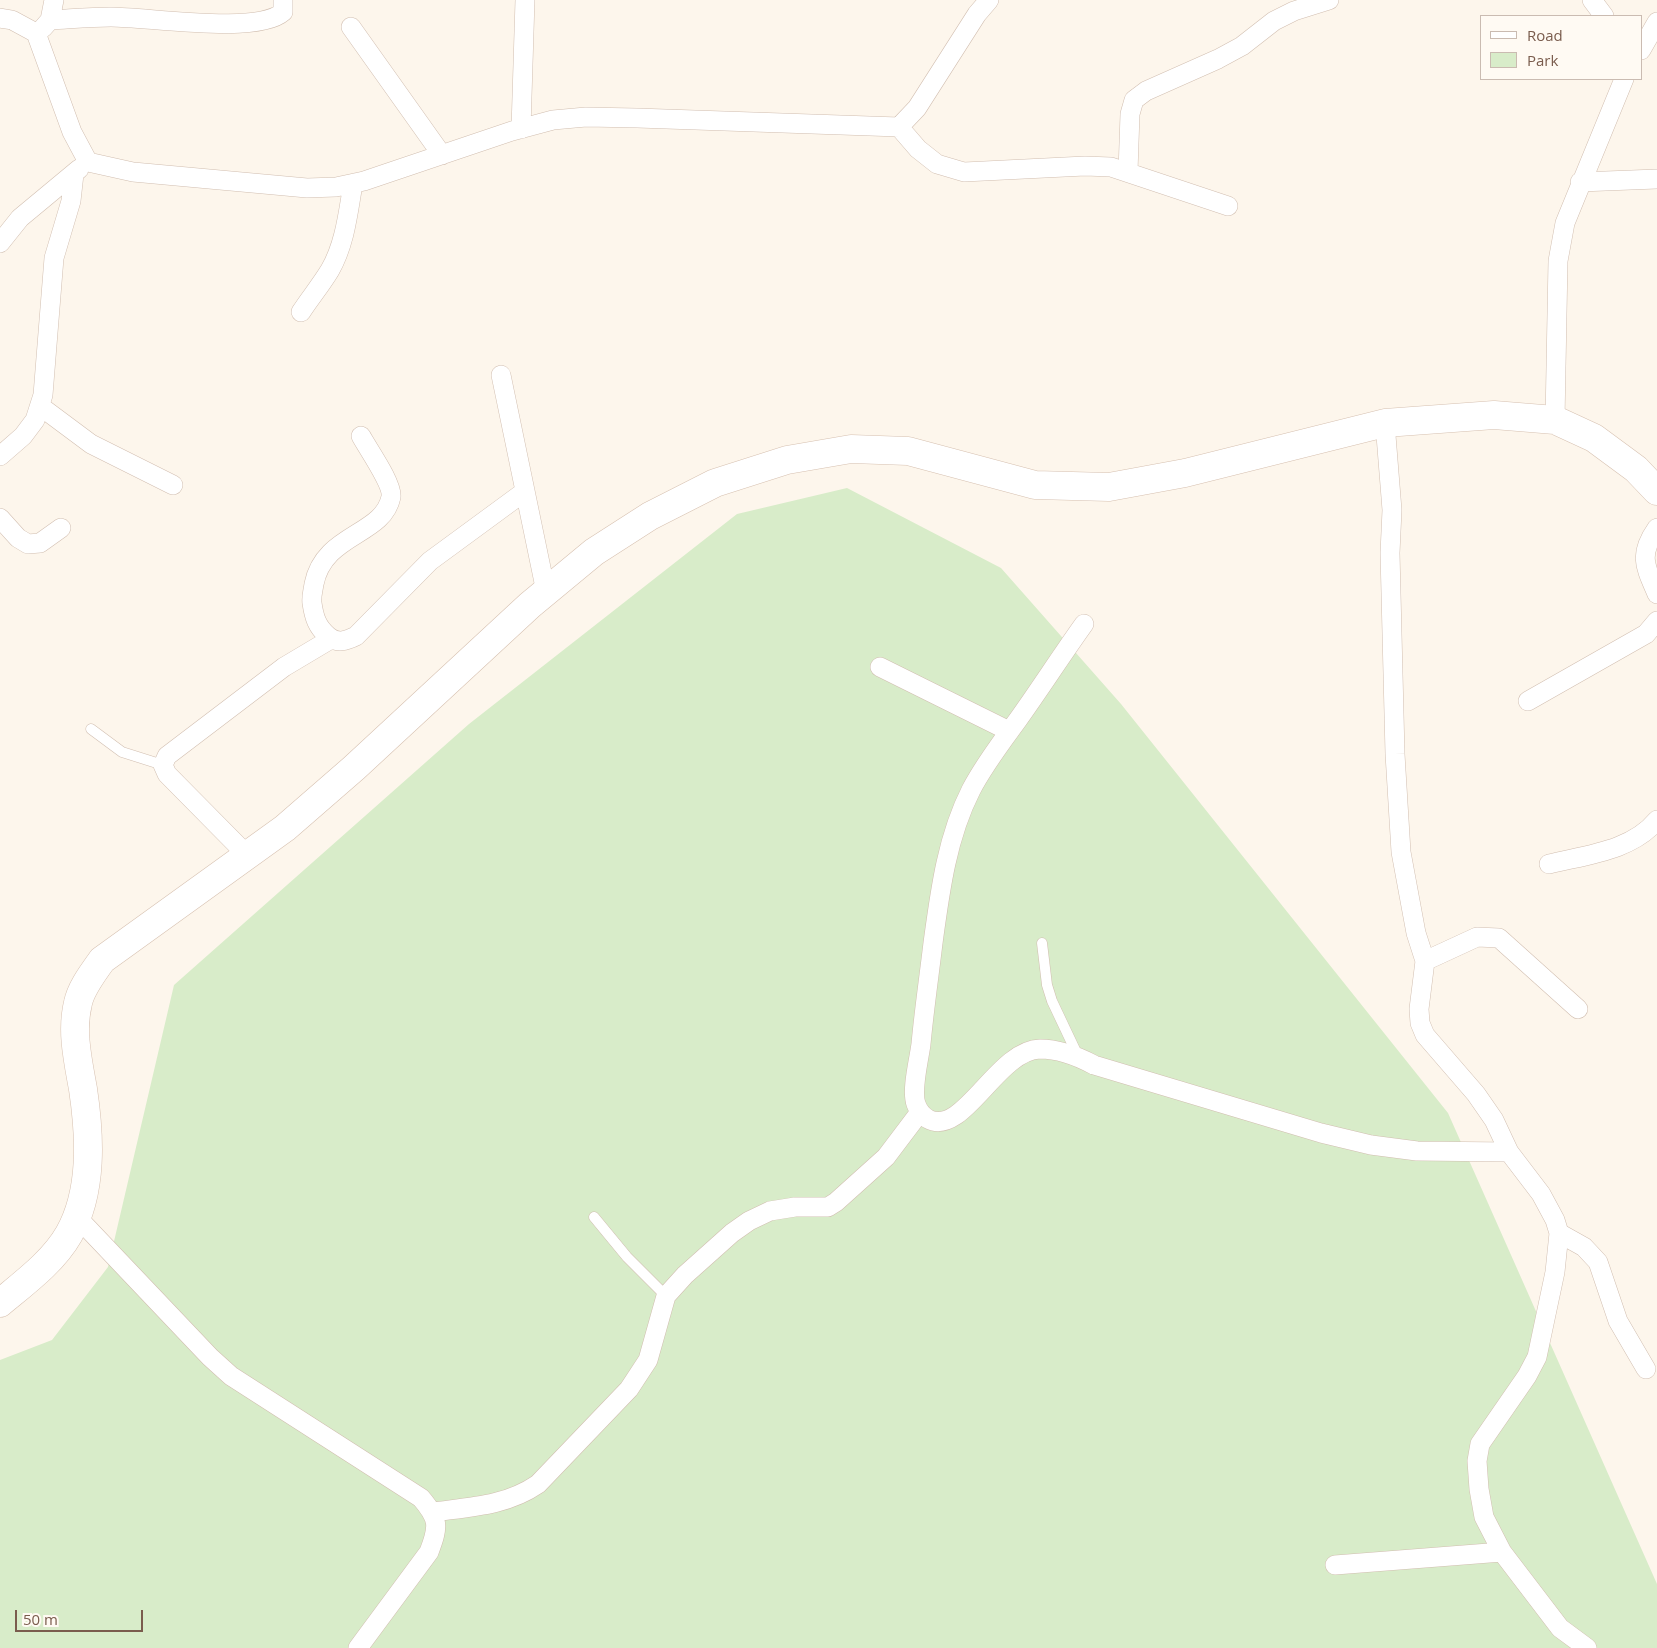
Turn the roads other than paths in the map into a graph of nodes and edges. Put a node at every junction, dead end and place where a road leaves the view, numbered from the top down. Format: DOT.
graph roads {
  1 [pos="54,0"];
  2 [pos="283,0"];
  3 [pos="525,0"];
  4 [pos="989,0"];
  5 [pos="1329,0"];
  6 [pos="1592,0"];
  7 [pos="1603,15"];
  8 [pos="0,18"];
  9 [pos="50,20"];
  10 [pos="1657,22"];
  11 [pos="352,28"];
  12 [pos="36,33"];
  13 [pos="1642,48"];
  14 [pos="1624,80"];
  15 [pos="899,127"];
  16 [pos="521,129"];
  17 [pos="442,155"];
  18 [pos="81,168"];
  19 [pos="1128,172"];
  20 [pos="1657,179"];
  21 [pos="1580,182"];
  22 [pos="353,184"];
  23 [pos="1228,206"];
  24 [pos="0,243"];
  25 [pos="301,312"];
  26 [pos="501,375"];
  27 [pos="40,406"];
  28 [pos="1555,420"];
  29 [pos="1385,424"];
  30 [pos="361,436"];
  31 [pos="0,456"];
  32 [pos="173,485"];
  33 [pos="1657,491"];
  34 [pos="524,492"];
  35 [pos="0,518"];
  36 [pos="61,528"];
  37 [pos="1657,528"];
  38 [pos="546,592"];
  39 [pos="1657,594"];
  40 [pos="1657,620"];
  41 [pos="1084,624"];
  42 [pos="331,639"];
  43 [pos="880,668"];
  44 [pos="1528,701"];
  45 [pos="91,729"];
  46 [pos="1009,731"];
  47 [pos="163,766"];
  48 [pos="1657,820"];
  49 [pos="248,856"];
  50 [pos="1549,864"];
  51 [pos="1042,943"];
  52 [pos="1425,961"];
  53 [pos="1578,1009"];
  54 [pos="1078,1056"];
  55 [pos="920,1112"];
  56 [pos="1509,1152"];
  57 [pos="77,1217"];
  58 [pos="594,1217"];
  59 [pos="1559,1233"];
  60 [pos="666,1296"];
  61 [pos="0,1303"];
  62 [pos="1646,1369"];
  63 [pos="433,1512"];
  64 [pos="1502,1552"];
  65 [pos="1335,1564"];
  66 [pos="364,1645"];
  67 [pos="1587,1648"];
  1 -- 9 [label="street"];
  2 -- 9 [label="street"];
  3 -- 16 [label="street"];
  4 -- 15 [label="street"];
  5 -- 19 [label="street"];
  6 -- 7 [label="street"];
  8 -- 12 [label="street"];
  9 -- 12 [label="street"];
  10 -- 13 [label="street"];
  11 -- 17 [label="street"];
  12 -- 18 [label="street"];
  14 -- 21 [label="street"];
  15 -- 16 [label="street"];
  15 -- 19 [label="street"];
  16 -- 17 [label="street"];
  17 -- 22 [label="street"];
  18 -- 22 [label="street"];
  18 -- 24 [label="street"];
  18 -- 27 [label="street"];
  19 -- 23 [label="street"];
  20 -- 21 [label="street"];
  21 -- 28 [label="street"];
  22 -- 25 [label="street"];
  26 -- 34 [label="street"];
  27 -- 31 [label="street"];
  27 -- 32 [label="street"];
  28 -- 29 [label="main road"];
  28 -- 33 [label="main road"];
  29 -- 38 [label="main road"];
  29 -- 52 [label="street"];
  30 -- 42 [label="street"];
  34 -- 38 [label="street"];
  34 -- 42 [label="street"];
  35 -- 36 [label="street"];
  37 -- 39 [label="street"];
  38 -- 49 [label="main road"];
  40 -- 44 [label="street"];
  41 -- 46 [label="street"];
  42 -- 47 [label="street"];
  43 -- 46 [label="street"];
  45 -- 47 [label="lane"];
  46 -- 55 [label="street"];
  47 -- 49 [label="street"];
  48 -- 50 [label="street"];
  49 -- 57 [label="main road"];
  51 -- 54 [label="lane"];
  52 -- 53 [label="street"];
  52 -- 56 [label="street"];
  54 -- 55 [label="street"];
  54 -- 56 [label="street"];
  55 -- 60 [label="street"];
  56 -- 59 [label="street"];
  57 -- 61 [label="main road"];
  57 -- 63 [label="street"];
  58 -- 60 [label="lane"];
  59 -- 62 [label="street"];
  59 -- 64 [label="street"];
  60 -- 63 [label="street"];
  63 -- 66 [label="street"];
  64 -- 65 [label="street"];
  64 -- 67 [label="street"];
}
